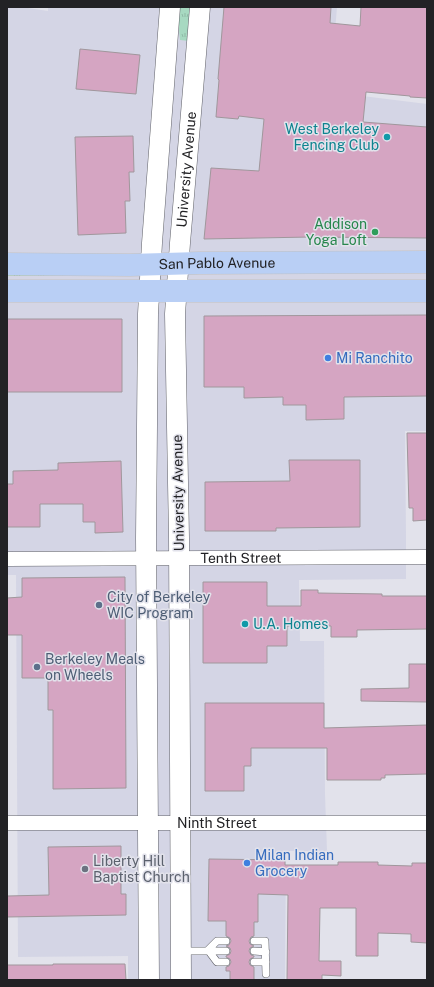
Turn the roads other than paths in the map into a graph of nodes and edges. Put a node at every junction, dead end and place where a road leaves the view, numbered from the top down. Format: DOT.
graph roads {
  1 [pos="170,7"];
  2 [pos="200,7"];
  3 [pos="427,262"];
  4 [pos="178,263"];
  5 [pos="7,264"];
  6 [pos="151,264"];
  7 [pos="7,291"];
  8 [pos="150,291"];
  9 [pos="427,291"];
  10 [pos="176,292"];
  11 [pos="427,557"];
  12 [pos="146,558"];
  13 [pos="179,558"];
  14 [pos="7,559"];
  15 [pos="427,822"];
  16 [pos="7,823"];
  17 [pos="148,823"];
  18 [pos="180,823"];
  19 [pos="226,941"];
  20 [pos="254,941"];
  21 [pos="208,950"];
  22 [pos="181,951"];
  23 [pos="226,951"];
  24 [pos="254,951"];
  25 [pos="266,952"];
  26 [pos="226,962"];
  27 [pos="254,962"];
  28 [pos="266,962"];
  29 [pos="266,974"];
  30 [pos="149,980"];
  31 [pos="181,980"];
  1 -- 6 [label="main road, University Avenue"];
  2 -- 4 [label="main road, University Avenue"];
  3 -- 4 [label="main road, San Pablo Avenue"];
  4 -- 6 [label="main road, San Pablo Avenue"];
  4 -- 10 [label="main road, University Avenue"];
  5 -- 6 [label="main road, San Pablo Avenue"];
  6 -- 8 [label="main road, University Avenue"];
  7 -- 8 [label="main road, San Pablo Avenue"];
  8 -- 10 [label="main road, San Pablo Avenue"];
  8 -- 12 [label="main road, University Avenue"];
  9 -- 10 [label="main road, San Pablo Avenue"];
  10 -- 13 [label="main road, University Avenue"];
  11 -- 13 [label="street, Tenth Street"];
  12 -- 13 [label="street, Tenth Street"];
  12 -- 14 [label="street, Tenth Street"];
  12 -- 17 [label="main road, University Avenue"];
  13 -- 18 [label="main road, University Avenue"];
  15 -- 18 [label="street, Ninth Street"];
  16 -- 17 [label="street, Ninth Street"];
  17 -- 18 [label="street, Ninth Street"];
  17 -- 30 [label="main road, University Avenue"];
  18 -- 22 [label="main road, University Avenue"];
  19 -- 21 [label="lane"];
  20 -- 25 [label="lane"];
  21 -- 22 [label="lane"];
  21 -- 23 [label="lane"];
  21 -- 26 [label="lane"];
  22 -- 31 [label="main road, University Avenue"];
  24 -- 25 [label="lane"];
  25 -- 28 [label="lane"];
  27 -- 28 [label="lane"];
  28 -- 29 [label="lane"];
}
